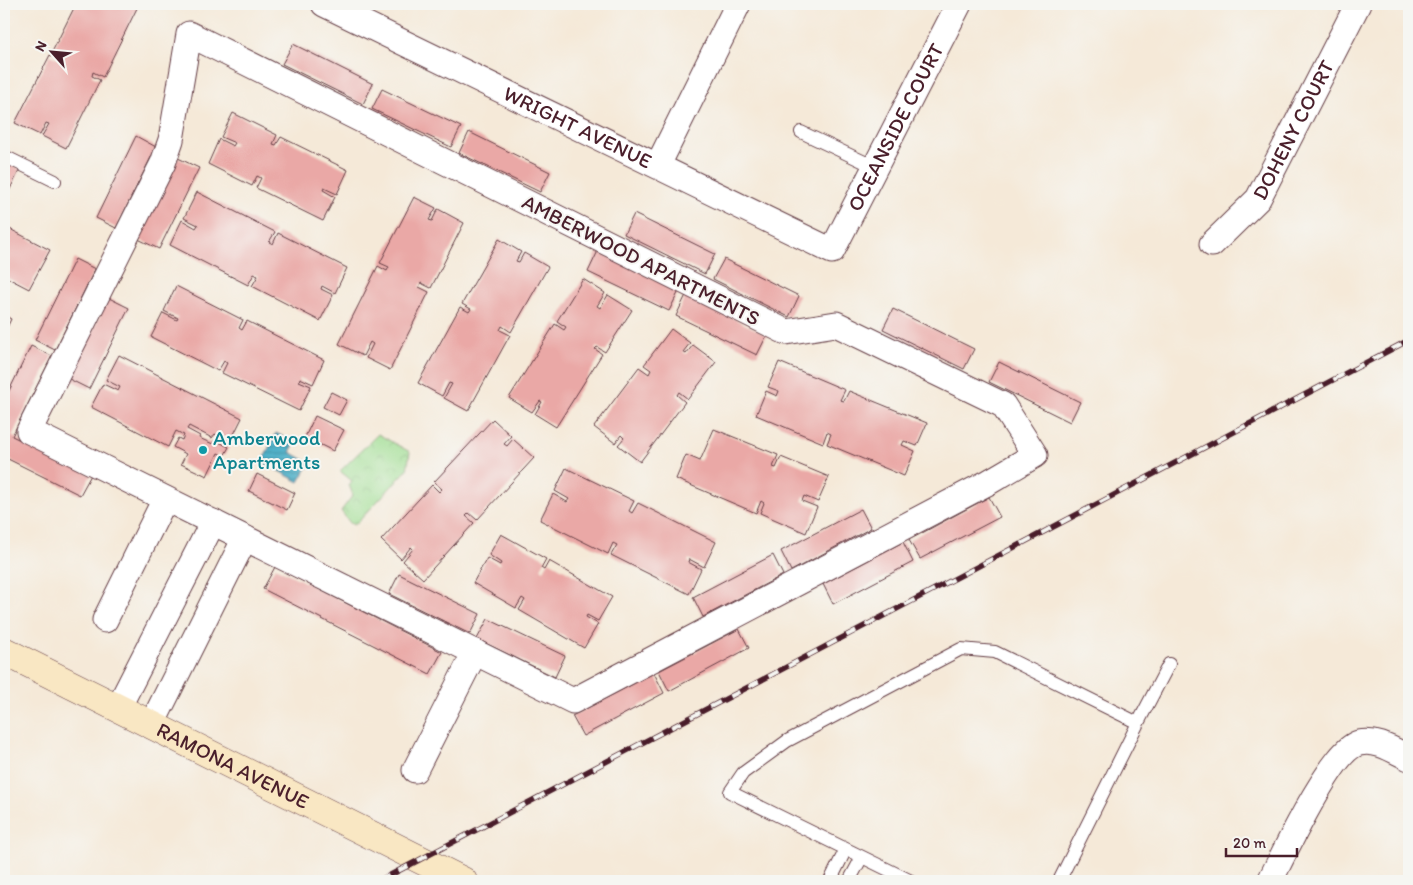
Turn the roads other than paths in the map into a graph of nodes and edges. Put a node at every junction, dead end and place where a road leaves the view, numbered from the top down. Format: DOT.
graph roads {
  1 [pos="324,4"];
  2 [pos="738,4"];
  3 [pos="959,4"];
  4 [pos="1358,4"];
  5 [pos="801,132"];
  6 [pos="4,156"];
  7 [pos="658,165"];
  8 [pos="874,168"];
  9 [pos="55,181"];
  10 [pos="1212,244"];
  11 [pos="832,251"];
  12 [pos="165,499"];
  13 [pos="213,522"];
  14 [pos="245,538"];
  15 [pos="188,570"];
  16 [pos="220,586"];
  17 [pos="105,620"];
  18 [pos="4,652"];
  19 [pos="475,652"];
  20 [pos="1169,664"];
  21 [pos="118,708"];
  22 [pos="1138,723"];
  23 [pos="152,724"];
  24 [pos="1409,758"];
  25 [pos="415,770"];
  26 [pos="846,849"];
  27 [pos="862,857"];
  28 [pos="463,881"];
  29 [pos="830,881"];
  30 [pos="849,881"];
  31 [pos="911,881"];
  32 [pos="1058,881"];
  33 [pos="1270,881"];
  1 -- 7 [label="street, WRIGHT AVENUE"];
  2 -- 7 [label="street"];
  3 -- 8 [label="street, OCEANSIDE COURT"];
  4 -- 10 [label="street, DOHENY COURT"];
  5 -- 8 [label="lane"];
  6 -- 9 [label="lane"];
  7 -- 11 [label="street, WRIGHT AVENUE"];
  8 -- 11 [label="street, OCEANSIDE COURT"];
  12 -- 13 [label="street, AMBERWOOD APARTMENTS"];
  12 -- 17 [label="street"];
  12 -- 19 [label="street, AMBERWOOD APARTMENTS"];
  13 -- 14 [label="street, AMBERWOOD APARTMENTS"];
  13 -- 15 [label="street"];
  14 -- 16 [label="street"];
  14 -- 19 [label="street, AMBERWOOD APARTMENTS"];
  15 -- 16 [label="street"];
  15 -- 21 [label="street"];
  16 -- 23 [label="street"];
  18 -- 21 [label="main road, RAMONA AVENUE"];
  19 -- 25 [label="street"];
  20 -- 22 [label="lane"];
  21 -- 23 [label="main road, RAMONA AVENUE"];
  22 -- 26 [label="lane"];
  22 -- 32 [label="lane"];
  23 -- 28 [label="main road, RAMONA AVENUE"];
  24 -- 33 [label="street"];
  26 -- 27 [label="lane"];
  26 -- 29 [label="lane"];
  27 -- 30 [label="lane"];
  27 -- 31 [label="lane"];
}
